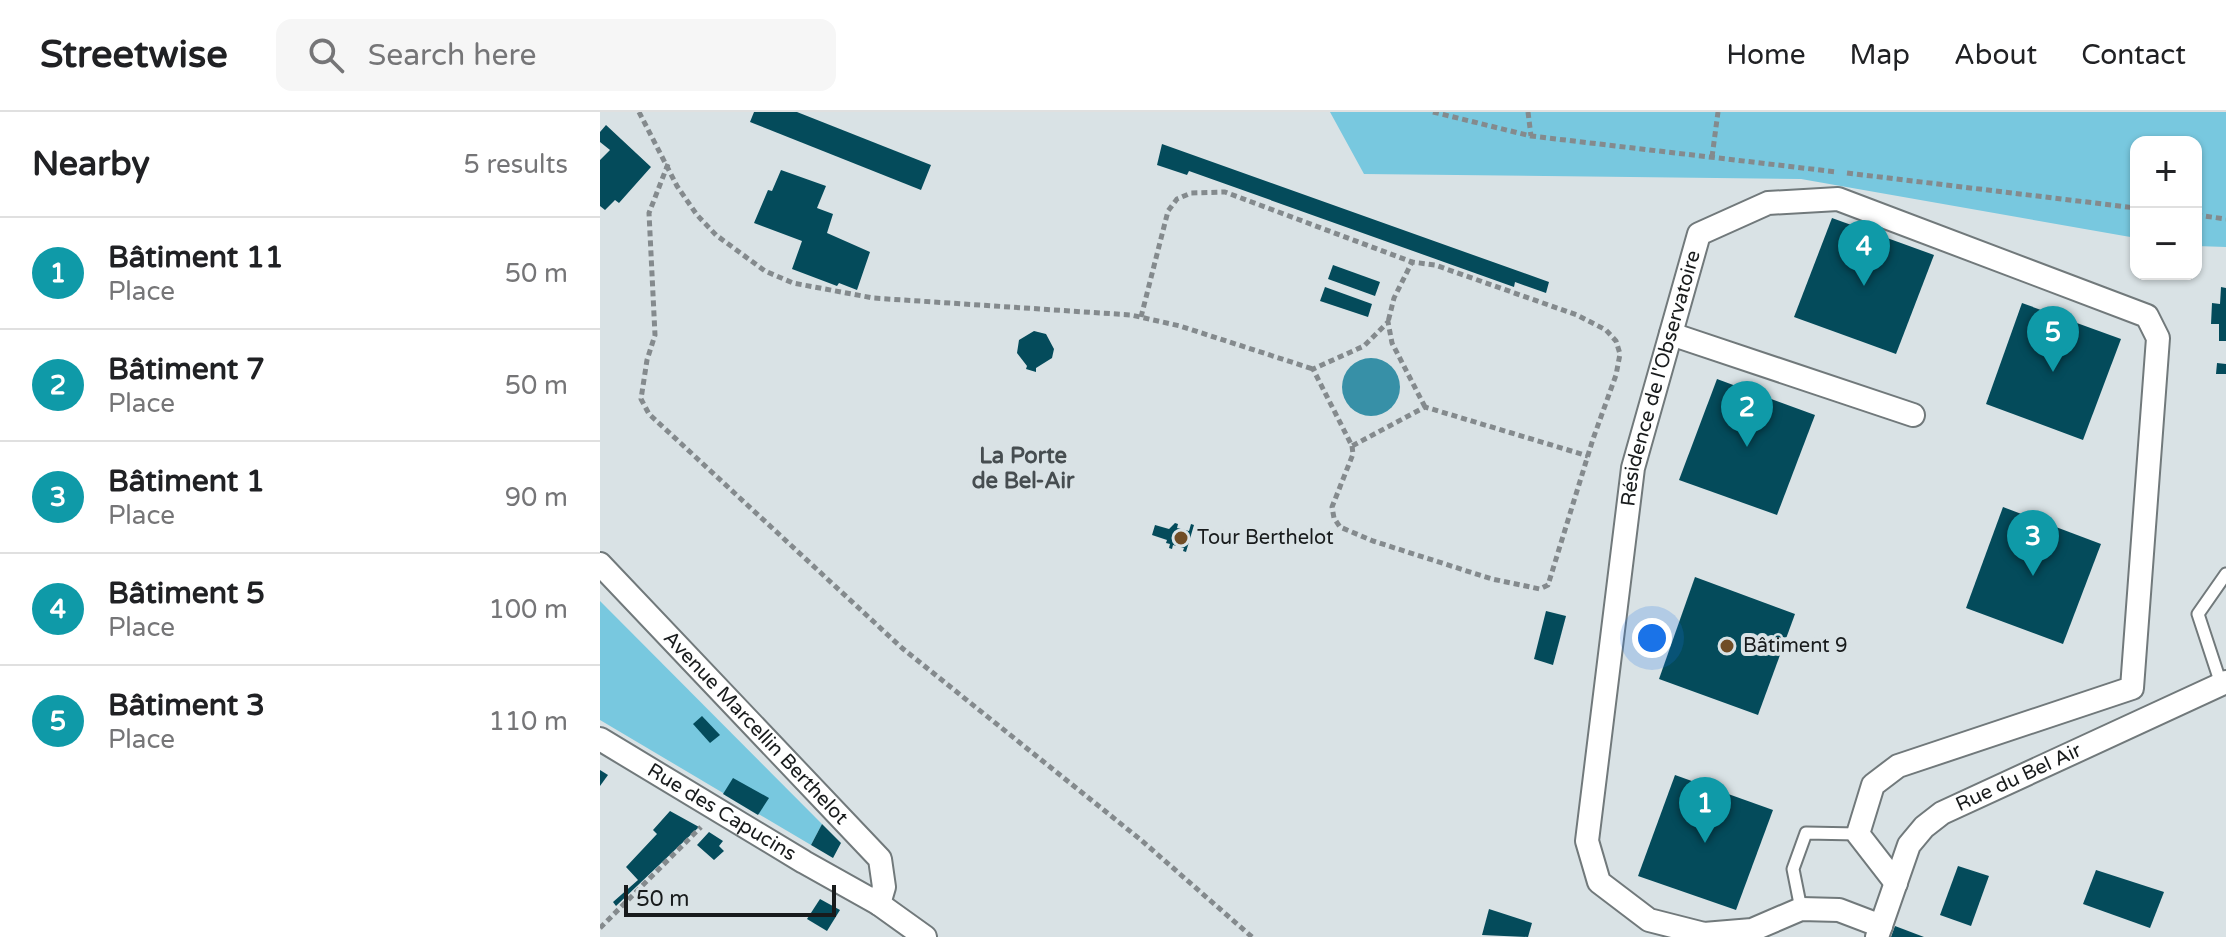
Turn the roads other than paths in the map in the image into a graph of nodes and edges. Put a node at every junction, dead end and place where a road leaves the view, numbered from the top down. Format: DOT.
graph roads {
  1 [pos="1671,334"];
  2 [pos="1913,415"];
  3 [pos="600,564"];
  4 [pos="2226,574"];
  5 [pos="2224,683"];
  6 [pos="600,739"];
  7 [pos="1858,834"];
  8 [pos="1896,883"];
  9 [pos="879,904"];
  10 [pos="1801,909"];
  11 [pos="1879,931"];
  12 [pos="925,937"];
  1 -- 2 [label="street"];
  1 -- 7 [label="street, Résidence de l'Observatoire"];
  1 -- 10 [label="street, Résidence de l'Observatoire"];
  3 -- 9 [label="street, Avenue Marcellin Berthelot"];
  4 -- 5 [label="lane"];
  5 -- 8 [label="street, Rue du Bel Air"];
  6 -- 9 [label="street, Rue des Capucins"];
  7 -- 8 [label="street"];
  7 -- 10 [label="lane"];
  8 -- 11 [label="street, Rue du Bel Air"];
  9 -- 12 [label="street, Rue des Capucins"];
  10 -- 11 [label="street, Résidence de l'Observatoire"];
}
